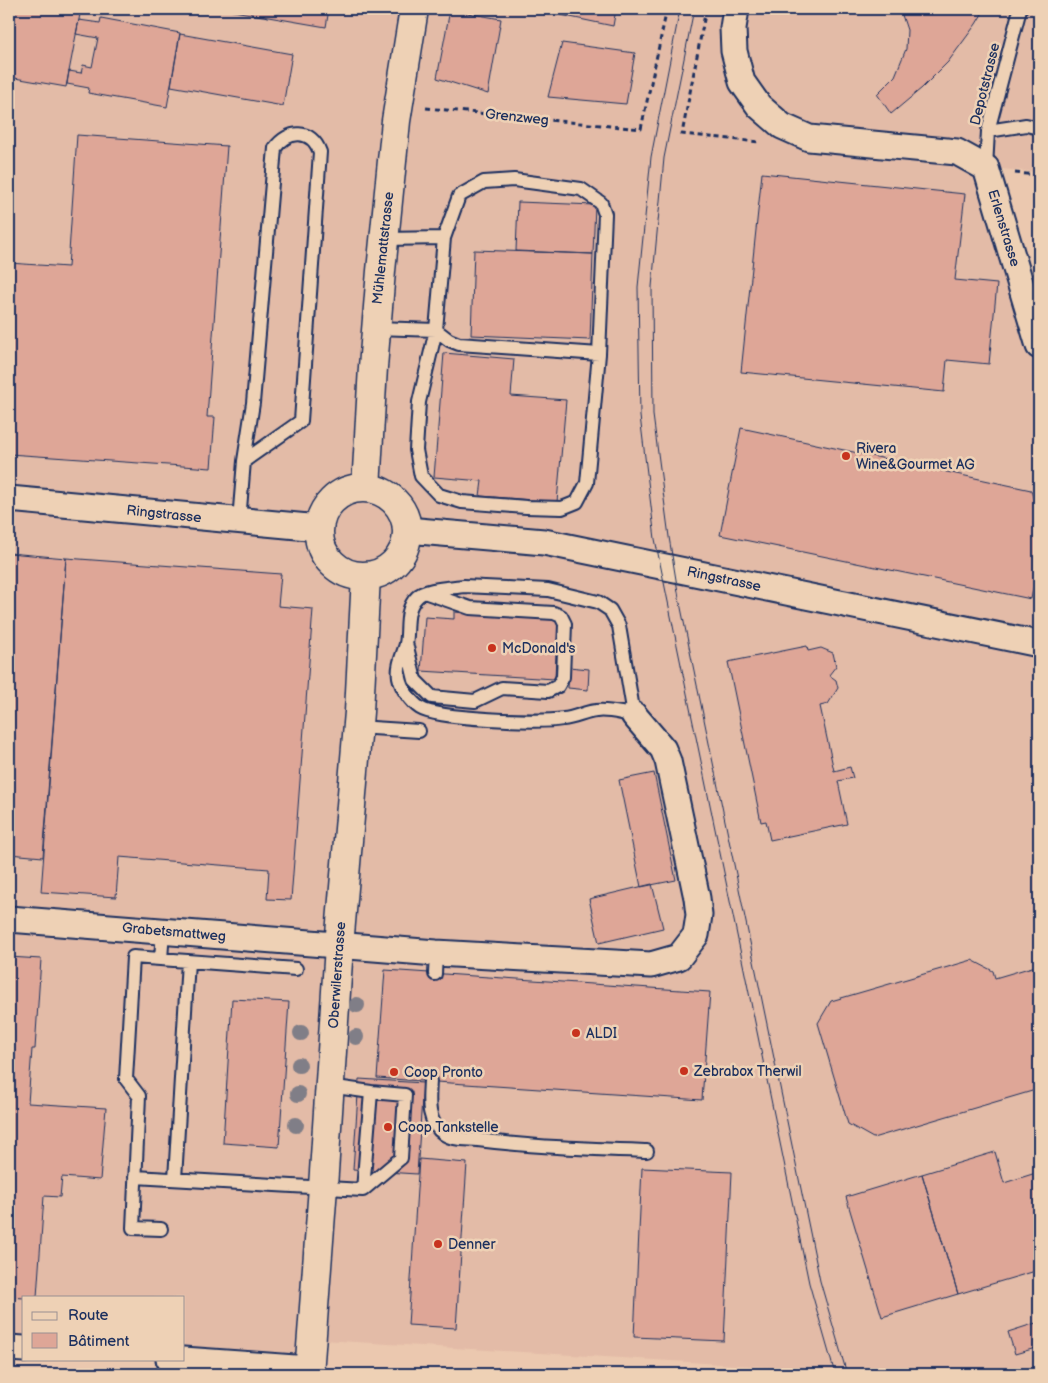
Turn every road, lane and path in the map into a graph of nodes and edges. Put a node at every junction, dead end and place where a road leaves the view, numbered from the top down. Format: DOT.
graph roads {
  1 [pos="414,9"];
  2 [pos="667,9"];
  3 [pos="706,9"];
  4 [pos="736,9"];
  5 [pos="1020,9"];
  6 [pos="396,122"];
  7 [pos="1039,128"];
  8 [pos="988,131"];
  9 [pos="764,142"];
  10 [pos="986,168"];
  11 [pos="444,238"];
  12 [pos="384,239"];
  13 [pos="376,328"];
  14 [pos="436,330"];
  15 [pos="1039,346"];
  16 [pos="599,354"];
  17 [pos="244,461"];
  18 [pos="366,488"];
  19 [pos="9,499"];
  20 [pos="239,521"];
  21 [pos="319,528"];
  22 [pos="407,530"];
  23 [pos="366,576"];
  24 [pos="424,592"];
  25 [pos="406,643"];
  26 [pos="1039,644"];
  27 [pos="634,715"];
  28 [pos="357,727"];
  29 [pos="419,731"];
  30 [pos="9,918"];
  31 [pos="163,931"];
  32 [pos="339,946"];
  33 [pos="161,959"];
  34 [pos="188,961"];
  35 [pos="296,969"];
  36 [pos="430,1081"];
  37 [pos="329,1086"];
  38 [pos="371,1092"];
  39 [pos="647,1151"];
  40 [pos="135,1177"];
  41 [pos="175,1179"];
  42 [pos="323,1187"];
  43 [pos="363,1190"];
  44 [pos="161,1230"];
  45 [pos="9,1348"];
  46 [pos="22,1349"];
  47 [pos="180,1360"];
  48 [pos="309,1372"];
  1 -- 6 [label="main road, Mühlemattstrasse"];
  2 -- 6 [label="path, Grenzweg"];
  3 -- 9 [label="path"];
  4 -- 10 [label="street"];
  5 -- 8 [label="lane, Depotstrasse"];
  6 -- 12 [label="main road, Mühlemattstrasse"];
  7 -- 8 [label="lane"];
  8 -- 10 [label="lane, Depotstrasse"];
  10 -- 15 [label="street, Erlenstrasse"];
  11 -- 12 [label="lane"];
  11 -- 14 [label="lane"];
  11 -- 16 [label="lane"];
  12 -- 13 [label="main road, Mühlemattstrasse"];
  13 -- 14 [label="lane"];
  13 -- 18 [label="main road, Mühlemattstrasse"];
  14 -- 16 [label="lane"];
  14 -- 16 [label="lane"];
  17 -- 17 [label="lane"];
  17 -- 20 [label="lane"];
  18 -- 21 [label="main road"];
  18 -- 22 [label="main road"];
  19 -- 20 [label="street, Ringstrasse"];
  20 -- 21 [label="street, Ringstrasse"];
  21 -- 23 [label="main road"];
  22 -- 23 [label="main road"];
  22 -- 26 [label="street, Ringstrasse"];
  23 -- 28 [label="main road, Oberwilerstrasse"];
  24 -- 25 [label="lane"];
  24 -- 25 [label="lane"];
  24 -- 27 [label="lane"];
  25 -- 27 [label="lane"];
  27 -- 32 [label="street, Grabetsmattweg"];
  28 -- 29 [label="lane"];
  28 -- 32 [label="main road, Oberwilerstrasse"];
  30 -- 31 [label="street, Grabetsmattweg"];
  31 -- 32 [label="street, Grabetsmattweg"];
  31 -- 33 [label="lane"];
  32 -- 37 [label="main road, Oberwilerstrasse"];
  33 -- 34 [label="lane"];
  33 -- 40 [label="lane"];
  34 -- 35 [label="lane"];
  34 -- 41 [label="lane"];
  36 -- 39 [label="lane"];
  37 -- 38 [label="lane"];
  37 -- 42 [label="main road, Oberwilerstrasse"];
  38 -- 43 [label="lane"];
  38 -- 43 [label="lane"];
  40 -- 41 [label="lane"];
  40 -- 44 [label="lane"];
  41 -- 42 [label="lane"];
  42 -- 43 [label="lane"];
  42 -- 48 [label="main road, Oberwilerstrasse"];
  45 -- 46 [label="street"];
  47 -- 48 [label="street"];
}
